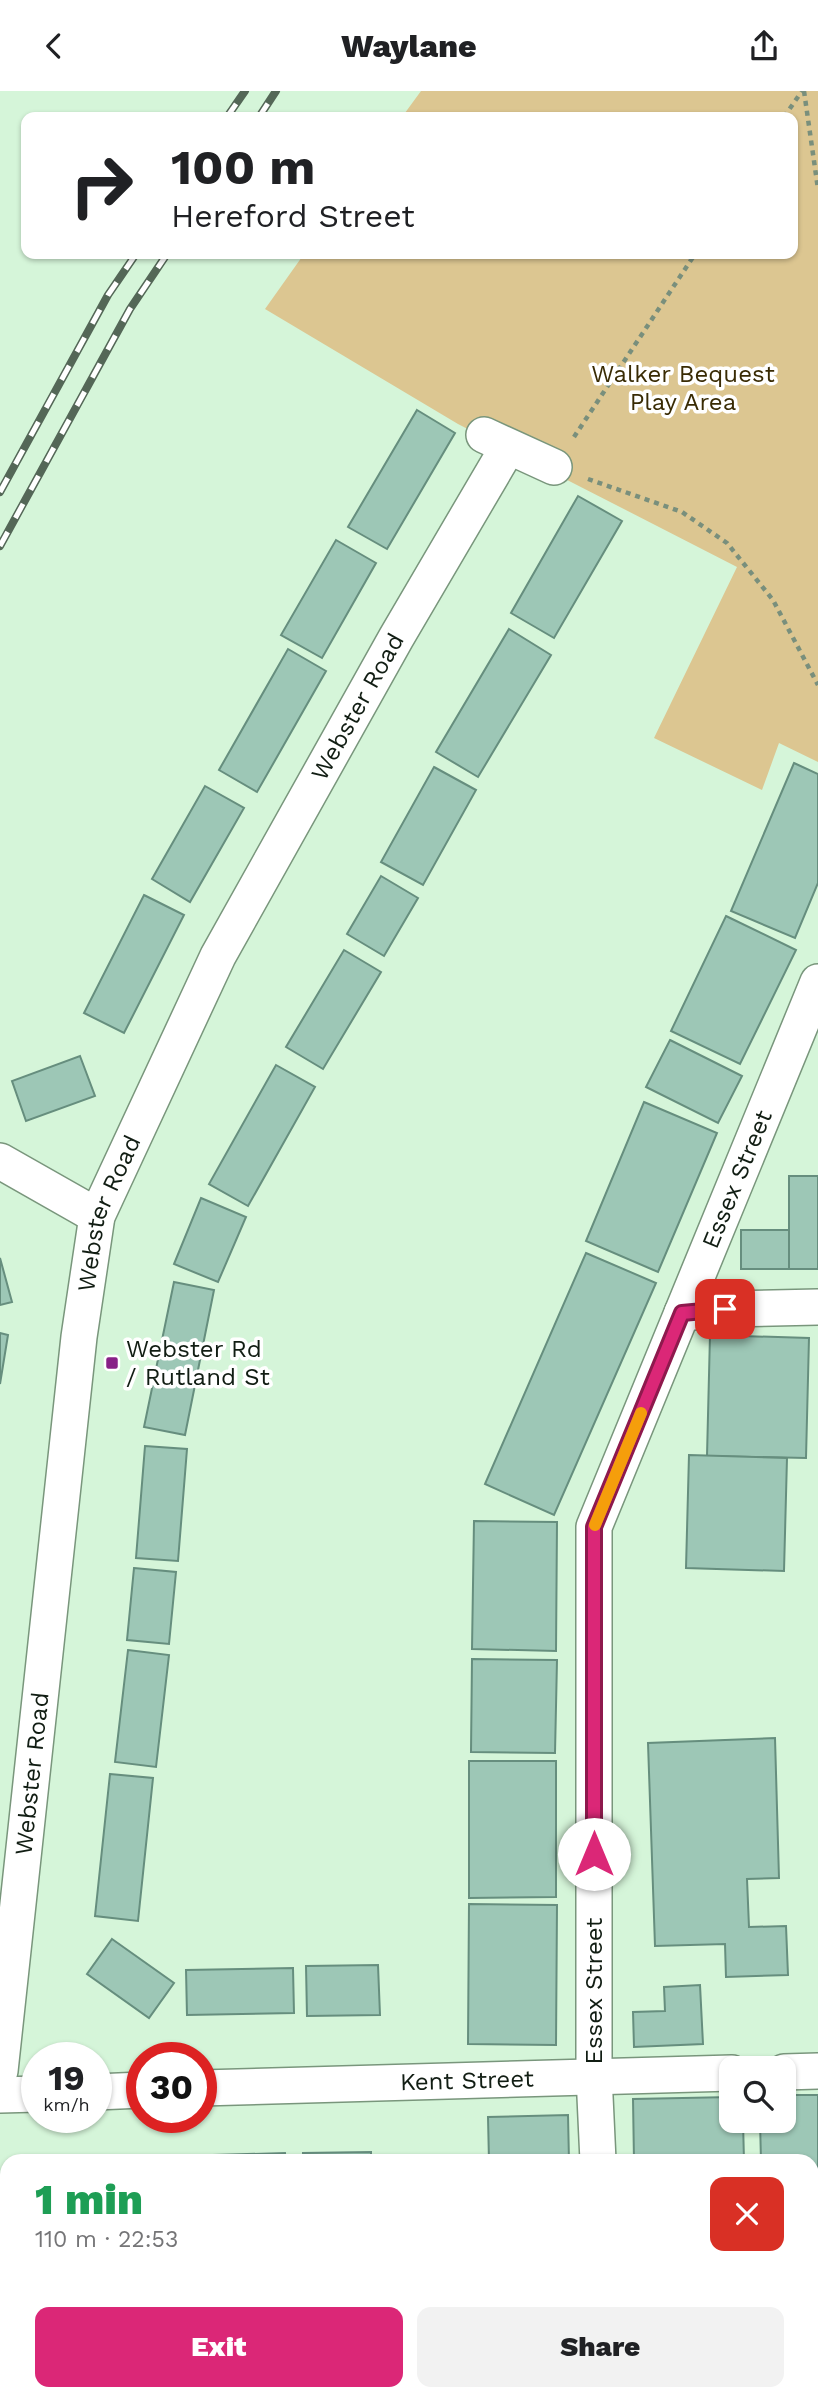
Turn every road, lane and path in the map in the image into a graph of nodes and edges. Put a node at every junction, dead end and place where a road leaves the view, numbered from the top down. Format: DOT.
graph roads {
  1 [pos="803,91"];
  2 [pos="788,112"];
  3 [pos="818,189"];
  4 [pos="692,259"];
  5 [pos="554,467"];
  6 [pos="818,685"];
  7 [pos="818,982"];
  8 [pos="0,1161"];
  9 [pos="97,1216"];
  10 [pos="818,1307"];
  11 [pos="682,1313"];
  12 [pos="0,2071"];
  13 [pos="796,2071"];
  14 [pos="818,2071"];
  15 [pos="719,2073"];
  16 [pos="594,2075"];
  17 [pos="217,2087"];
  18 [pos="21,2094"];
  19 [pos="0,2095"];
  20 [pos="598,2154"];
  1 -- 2 [label="path"];
  1 -- 3 [label="path"];
  4 -- 5 [label="path"];
  5 -- 6 [label="path"];
  5 -- 9 [label="street, Webster Road"];
  7 -- 11 [label="street, Essex Street"];
  8 -- 9 [label="street"];
  9 -- 12 [label="street, Webster Road"];
  10 -- 11 [label="street"];
  11 -- 16 [label="street, Essex Street"];
  13 -- 14 [label="street"];
  15 -- 16 [label="street, Kent Street"];
  16 -- 17 [label="street, Kent Street"];
  16 -- 20 [label="street, Essex Street"];
  18 -- 19 [label="street"];
}
